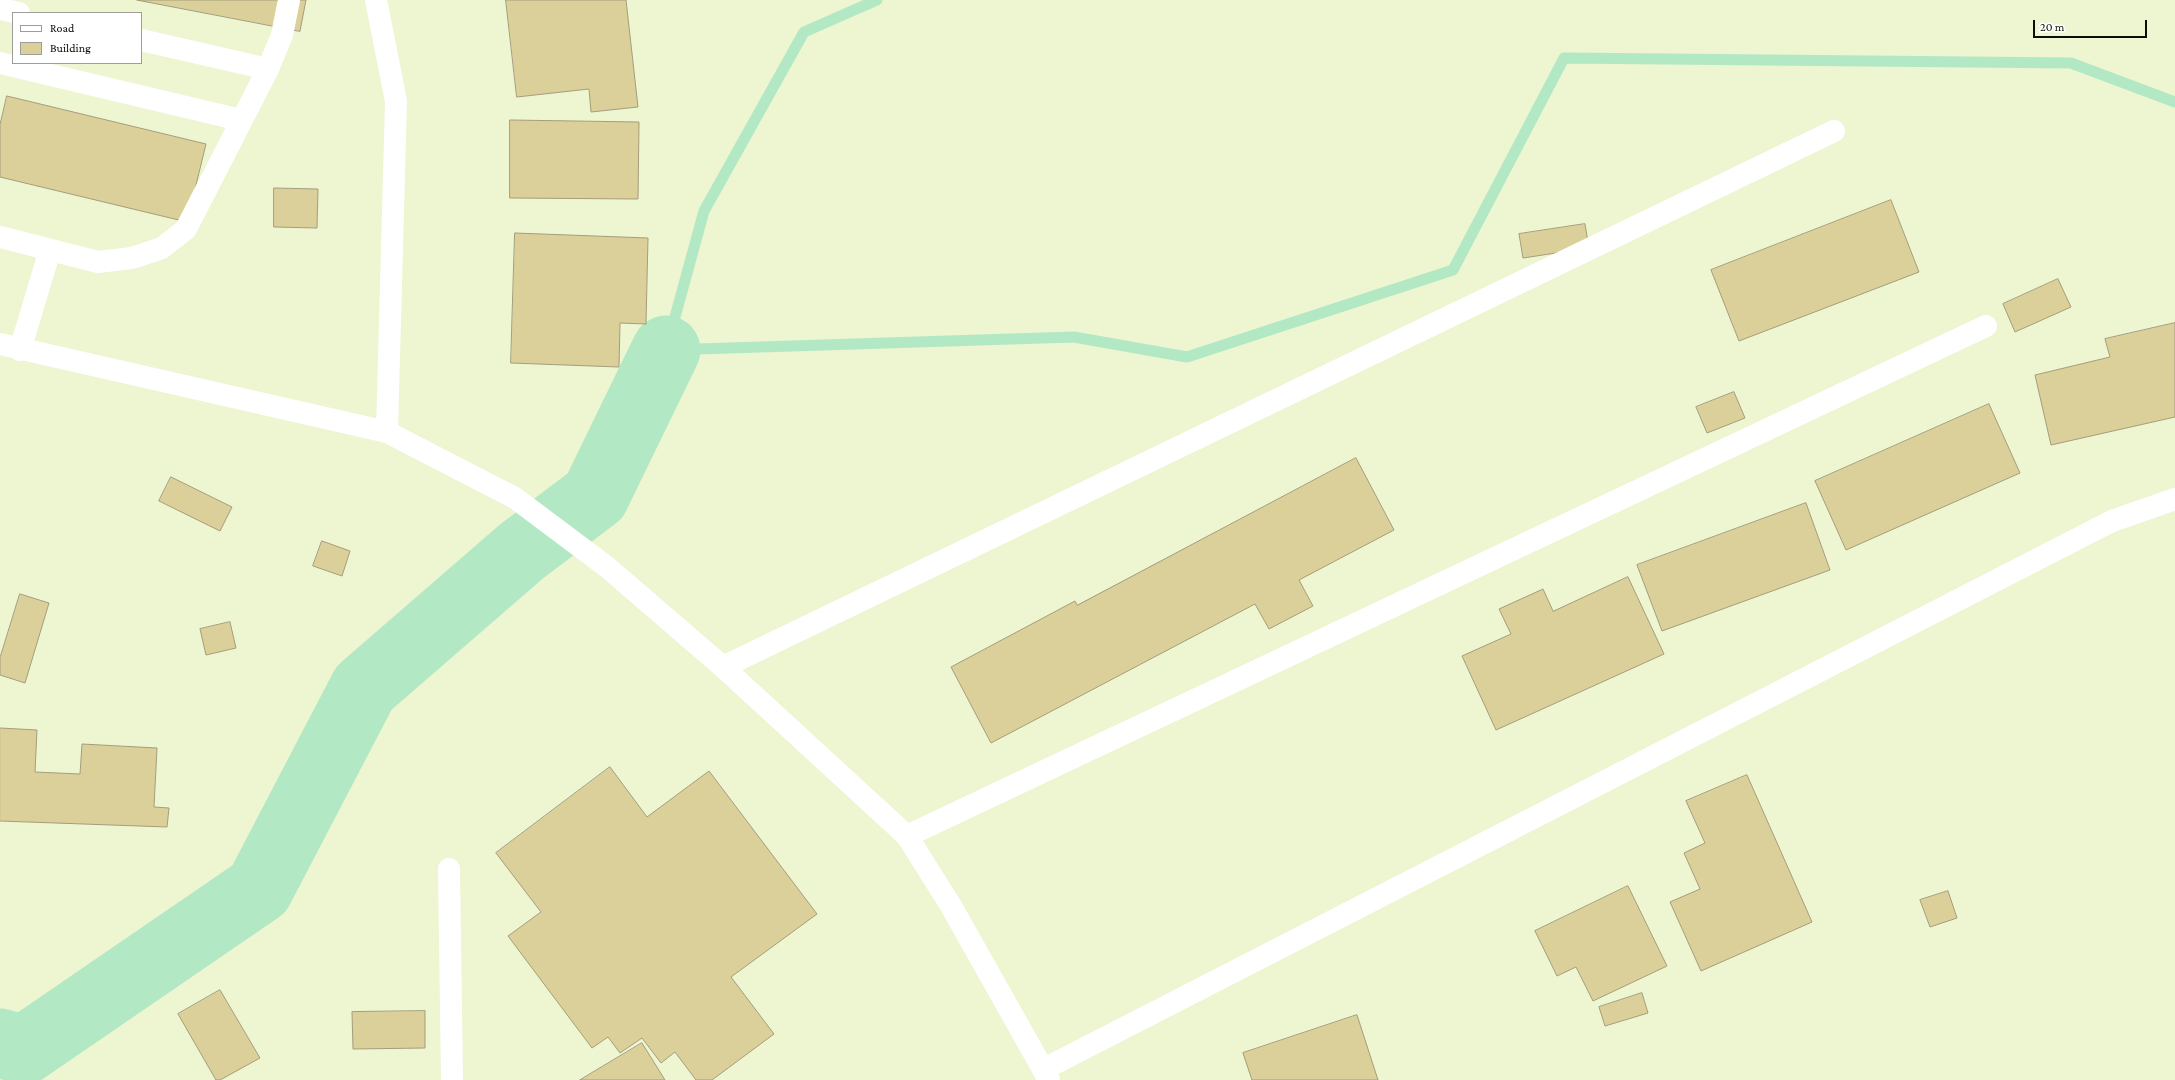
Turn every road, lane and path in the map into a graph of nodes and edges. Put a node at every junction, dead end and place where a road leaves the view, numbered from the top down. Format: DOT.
graph roads {
  1 [pos="289,0"];
  2 [pos="376,0"];
  3 [pos="0,9"];
  4 [pos="15,12"];
  5 [pos="142,40"];
  6 [pos="0,63"];
  7 [pos="28,66"];
  8 [pos="268,69"];
  9 [pos="241,120"];
  10 [pos="1834,131"];
  11 [pos="0,237"];
  12 [pos="50,250"];
  13 [pos="1986,326"];
  14 [pos="10,347"];
  15 [pos="387,432"];
  16 [pos="2175,499"];
  17 [pos="723,667"];
  18 [pos="907,836"];
  19 [pos="449,868"];
  20 [pos="1047,1074"];
  21 [pos="452,1080"];
  1 -- 8 [label="street"];
  2 -- 15 [label="street"];
  3 -- 4 [label="street"];
  5 -- 8 [label="street"];
  6 -- 7 [label="street"];
  7 -- 9 [label="street"];
  8 -- 9 [label="street"];
  9 -- 12 [label="street"];
  10 -- 17 [label="street"];
  11 -- 12 [label="street"];
  12 -- 14 [label="street"];
  13 -- 18 [label="street"];
  14 -- 15 [label="street"];
  15 -- 17 [label="street"];
  16 -- 20 [label="street"];
  17 -- 18 [label="street"];
  18 -- 20 [label="street"];
  19 -- 21 [label="street"];
}
